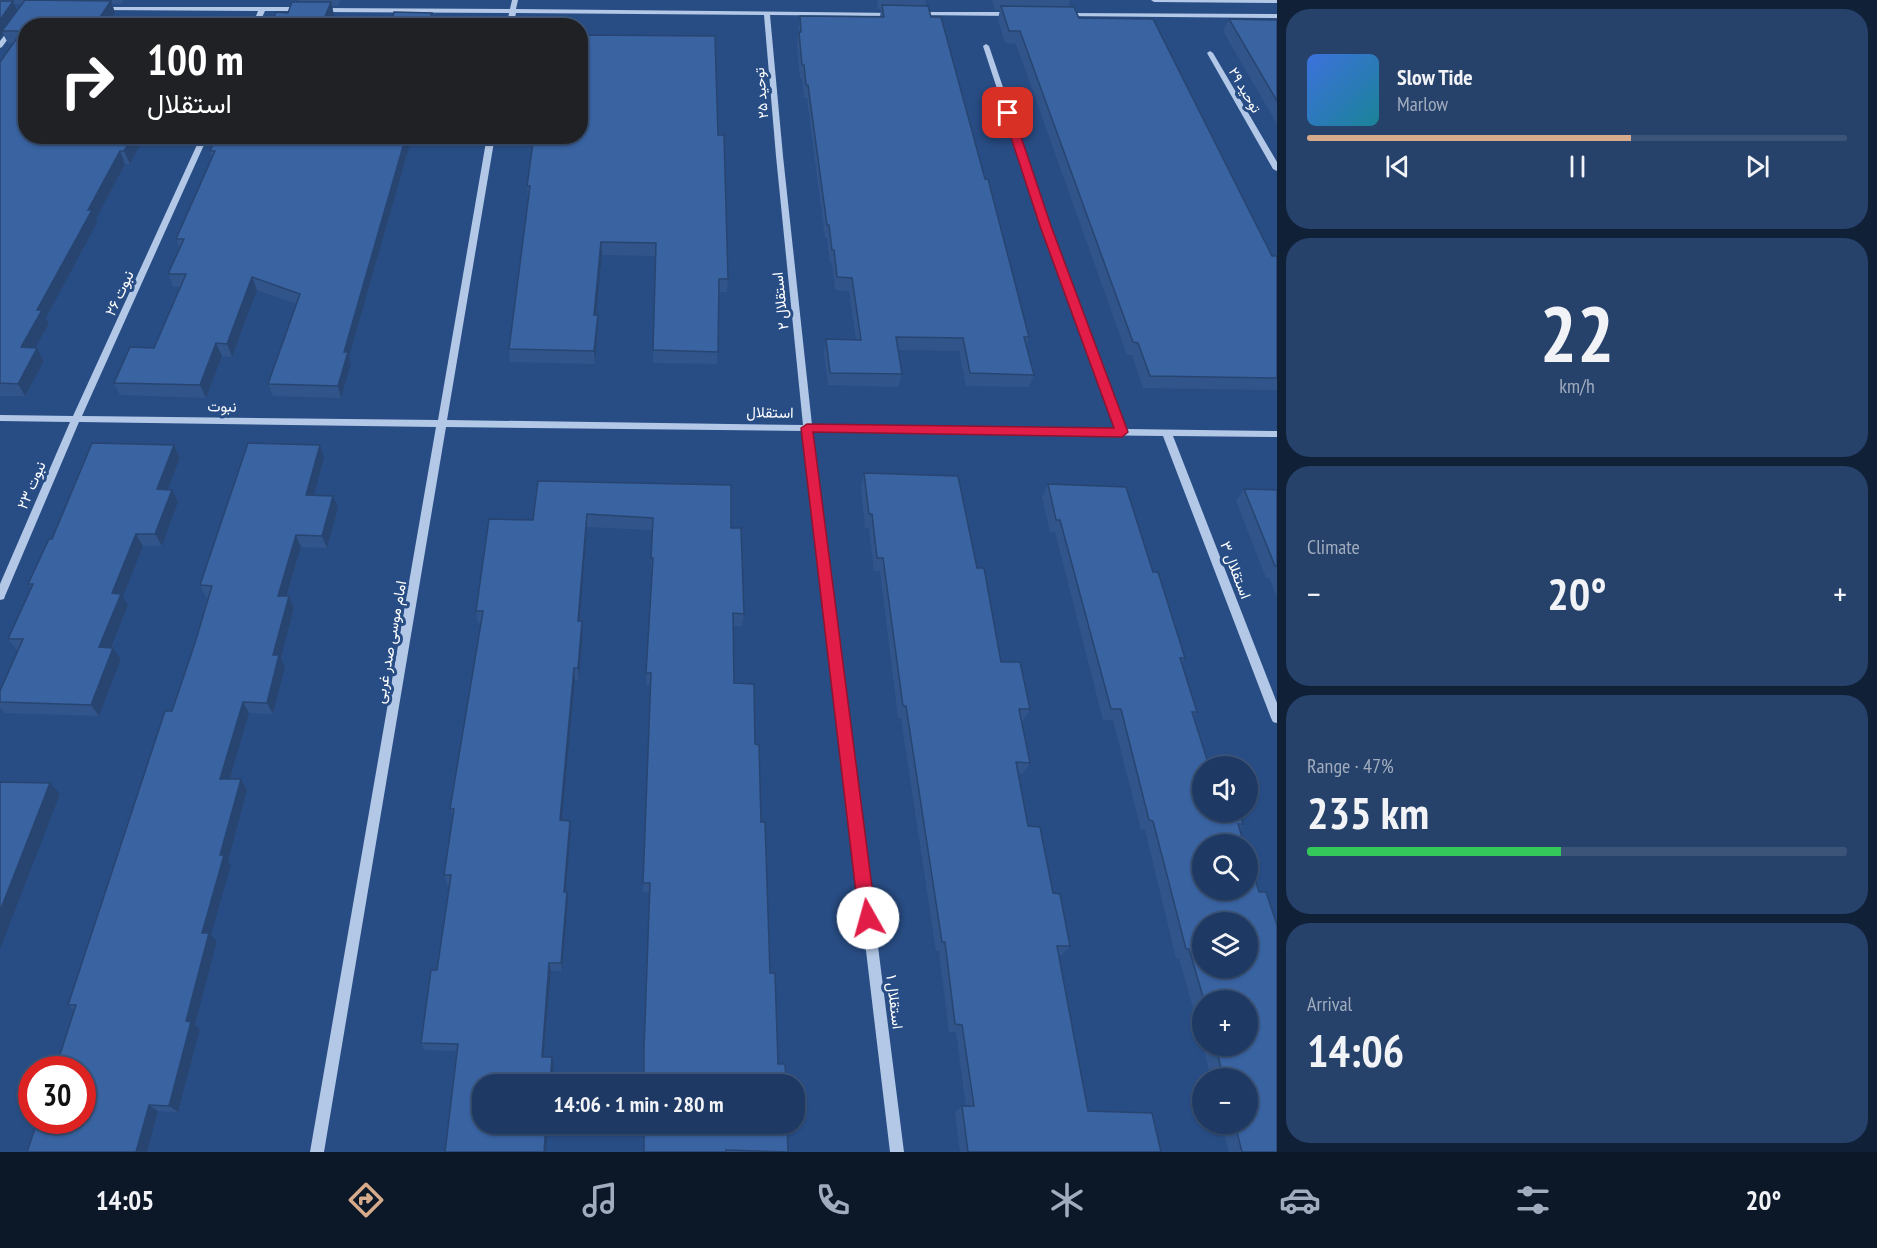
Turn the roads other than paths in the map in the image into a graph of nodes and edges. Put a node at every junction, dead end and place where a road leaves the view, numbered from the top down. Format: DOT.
graph roads {
  1 [pos="515,0"];
  2 [pos="1154,0"];
  3 [pos="1277,1"];
  4 [pos="86,8"];
  5 [pos="262,9"];
  6 [pos="513,11"];
  7 [pos="767,13"];
  8 [pos="1023,15"];
  9 [pos="1058,15"];
  10 [pos="1277,16"];
  11 [pos="258,18"];
  12 [pos="512,18"];
  13 [pos="18,20"];
  14 [pos="986,45"];
  15 [pos="0,46"];
  16 [pos="1210,53"];
  17 [pos="201,144"];
  18 [pos="490,144"];
  19 [pos="1277,169"];
  20 [pos="780,171"];
  21 [pos="0,418"];
  22 [pos="76,419"];
  23 [pos="443,423"];
  24 [pos="807,428"];
  25 [pos="1122,432"];
  26 [pos="1167,433"];
  27 [pos="1277,434"];
  28 [pos="0,596"];
  29 [pos="1277,718"];
  30 [pos="317,1152"];
  31 [pos="897,1152"];
  1 -- 6 [label="street"];
  2 -- 3 [label="street"];
  4 -- 5 [label="street"];
  5 -- 6 [label="street"];
  5 -- 11 [label="street"];
  6 -- 7 [label="street"];
  6 -- 12 [label="street"];
  7 -- 8 [label="street"];
  7 -- 20 [label="street, توحید ۲۵"];
  9 -- 10 [label="street"];
  13 -- 15 [label="street"];
  14 -- 25 [label="street"];
  16 -- 19 [label="street, توحید ۲۹"];
  17 -- 22 [label="street, نبوت ۲۶"];
  18 -- 23 [label="street, امام موسی صدر غربی"];
  20 -- 24 [label="street, استقلال ۲"];
  21 -- 22 [label="street, نبوت"];
  22 -- 23 [label="street, نبوت"];
  22 -- 28 [label="street, نبوت ۲۳"];
  23 -- 24 [label="street, استقلال"];
  23 -- 30 [label="street, امام موسی صدر غربی"];
  24 -- 25 [label="street, استقلال"];
  24 -- 31 [label="street, استقلال ۱"];
  25 -- 26 [label="street, استقلال"];
  26 -- 27 [label="street, استقلال"];
  26 -- 29 [label="street, استقلال ۳"];
}
